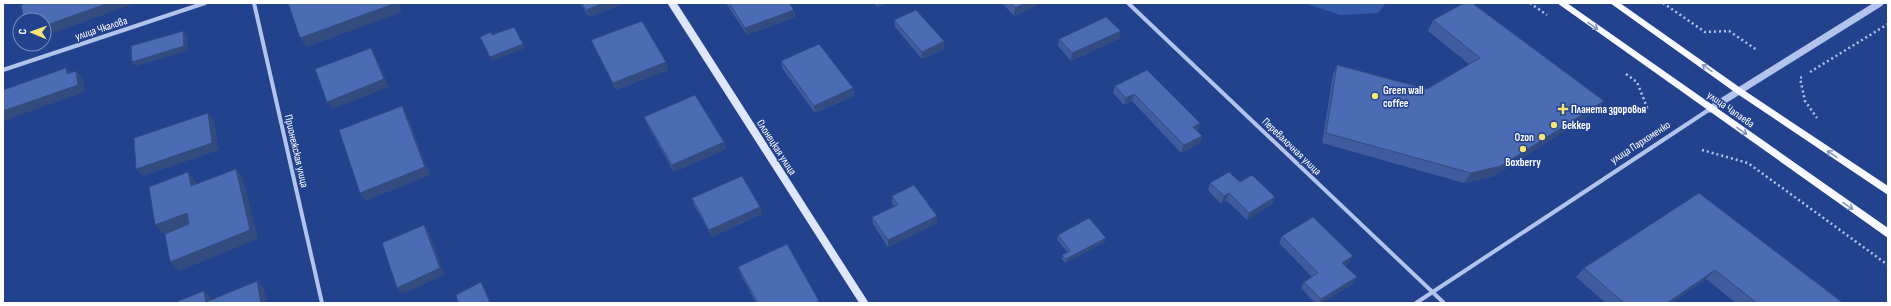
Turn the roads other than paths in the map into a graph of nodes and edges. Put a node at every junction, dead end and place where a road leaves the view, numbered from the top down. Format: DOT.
graph roads {
  1 [pos="205,3"];
  2 [pos="254,3"];
  3 [pos="672,3"];
  4 [pos="1128,3"];
  5 [pos="1561,3"];
  6 [pos="1614,3"];
  7 [pos="1880,3"];
  8 [pos="3,70"];
  9 [pos="1739,91"];
  10 [pos="1710,109"];
  11 [pos="1888,191"];
  12 [pos="1888,234"];
  13 [pos="1432,292"];
  14 [pos="322,303"];
  15 [pos="864,303"];
  16 [pos="1416,303"];
  17 [pos="1444,303"];
  1 -- 8 [label="street, улица Чкалова"];
  2 -- 14 [label="street, Прионежская улица"];
  3 -- 15 [label="main road, Олонецкая улица"];
  4 -- 13 [label="street, Перевалочная улица"];
  5 -- 10 [label="main road, улица Чапаева, one-way"];
  9 -- 6 [label="main road, улица Чапаева, one-way"];
  7 -- 9 [label="street, улица Пархоменко"];
  9 -- 10 [label="street, улица Пархоменко"];
  11 -- 9 [label="main road, улица Чапаева, one-way"];
  10 -- 12 [label="main road, улица Чапаева, one-way"];
  10 -- 13 [label="street, улица Пархоменко"];
  13 -- 16 [label="street, улица Пархоменко"];
  13 -- 17 [label="street, Перевалочная улица"];
}
